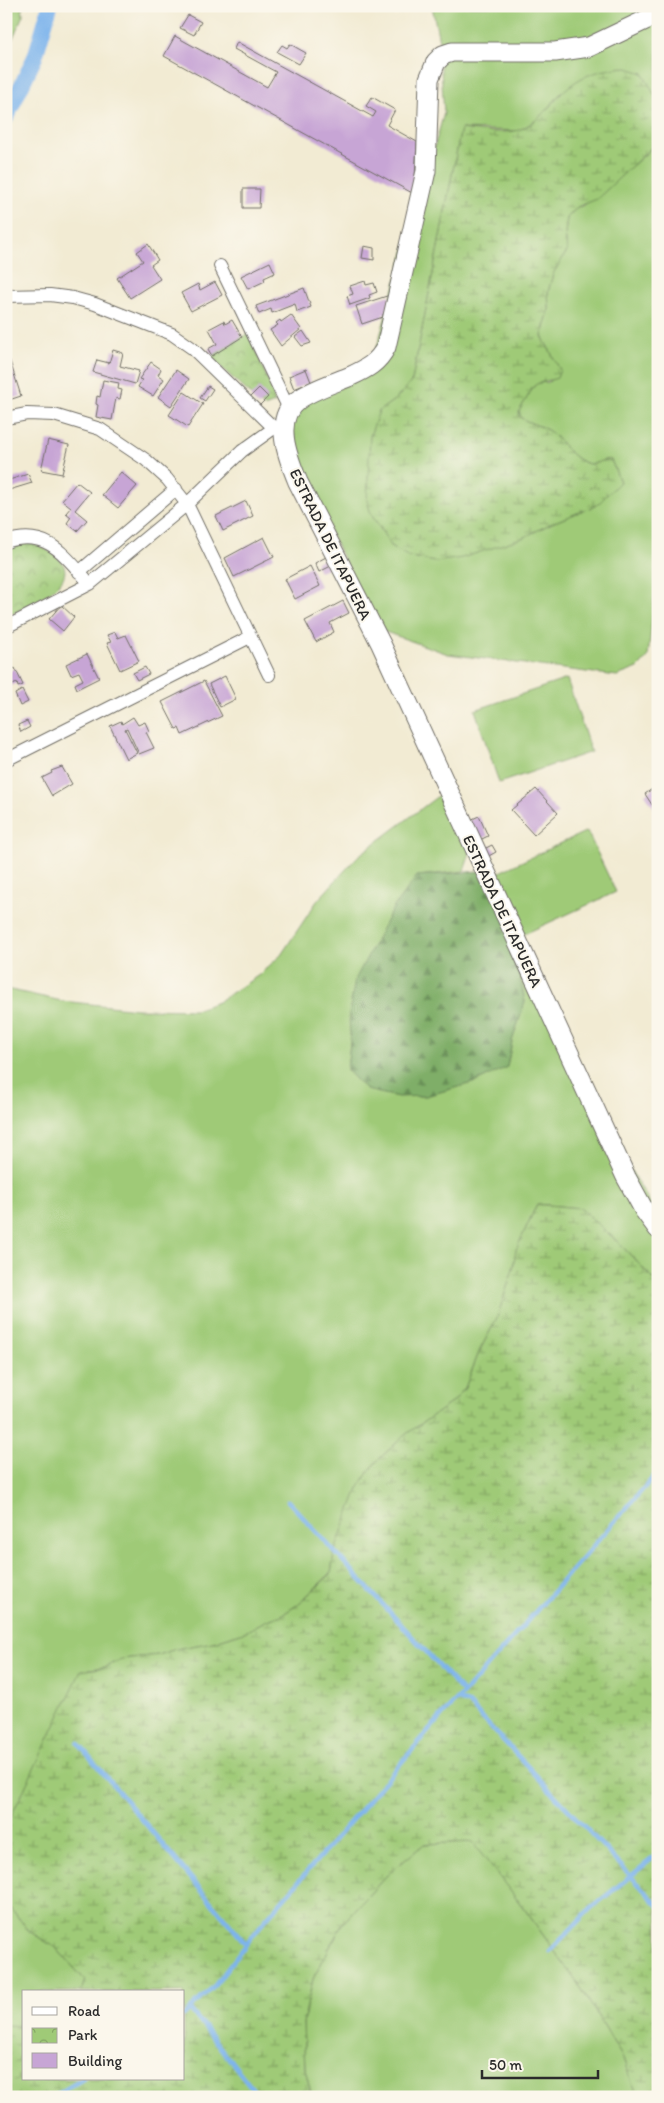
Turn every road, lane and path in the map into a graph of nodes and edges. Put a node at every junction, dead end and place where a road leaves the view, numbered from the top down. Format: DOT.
graph roads {
  1 [pos="658,14"];
  2 [pos="220,266"];
  3 [pos="6,296"];
  4 [pos="6,418"];
  5 [pos="282,421"];
  6 [pos="176,489"];
  7 [pos="187,504"];
  8 [pos="6,542"];
  9 [pos="80,572"];
  10 [pos="90,584"];
  11 [pos="6,627"];
  12 [pos="250,637"];
  13 [pos="269,675"];
  14 [pos="6,760"];
  15 [pos="658,1229"];
  1 -- 5 [label="street"];
  2 -- 5 [label="street"];
  3 -- 5 [label="street"];
  4 -- 6 [label="street"];
  5 -- 7 [label="street"];
  5 -- 15 [label="street, ESTRADA DE ITAPUERA"];
  6 -- 7 [label="street"];
  6 -- 9 [label="street"];
  7 -- 10 [label="street"];
  7 -- 12 [label="street"];
  8 -- 9 [label="street"];
  9 -- 10 [label="street"];
  10 -- 11 [label="street"];
  12 -- 13 [label="street"];
  12 -- 14 [label="street"];
}
